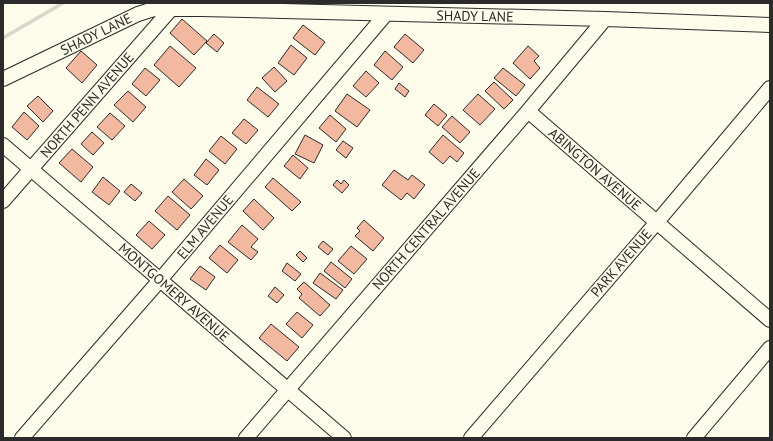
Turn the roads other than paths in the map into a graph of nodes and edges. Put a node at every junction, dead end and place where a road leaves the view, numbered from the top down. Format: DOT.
graph roads {
  1 [pos="172,8"];
  2 [pos="386,14"];
  3 [pos="605,19"];
  4 [pos="770,25"];
  5 [pos="3,80"];
  6 [pos="770,88"];
  7 [pos="528,112"];
  8 [pos="3,145"];
  9 [pos="31,169"];
  10 [pos="3,201"];
  11 [pos="657,222"];
  12 [pos="160,280"];
  13 [pos="770,320"];
  14 [pos="770,348"];
  15 [pos="288,389"];
  16 [pos="22,438"];
  17 [pos="246,438"];
  18 [pos="344,438"];
  19 [pos="471,438"];
  20 [pos="694,438"];
  1 -- 2 [label="street, SHADY LANE"];
  1 -- 5 [label="street, SHADY LANE"];
  1 -- 9 [label="street, NORTH PENN AVENUE"];
  2 -- 3 [label="street, SHADY LANE"];
  2 -- 12 [label="street, ELM AVENUE"];
  3 -- 4 [label="street, SHADY LANE"];
  3 -- 7 [label="street, NORTH CENTRAL AVENUE"];
  6 -- 11 [label="street, PARK AVENUE"];
  7 -- 11 [label="street, ABINGTON AVENUE"];
  7 -- 15 [label="street, NORTH CENTRAL AVENUE"];
  8 -- 9 [label="street, MONTGOMERY AVENUE"];
  9 -- 10 [label="street, NORTH PENN AVENUE"];
  9 -- 12 [label="street, MONTGOMERY AVENUE"];
  11 -- 13 [label="street, ABINGTON AVENUE"];
  11 -- 19 [label="street, PARK AVENUE"];
  12 -- 15 [label="street, MONTGOMERY AVENUE"];
  12 -- 16 [label="street, ELM AVENUE"];
  14 -- 20 [label="street"];
  15 -- 17 [label="street, NORTH CENTRAL AVENUE"];
  15 -- 18 [label="street, MONTGOMERY AVENUE"];
}
